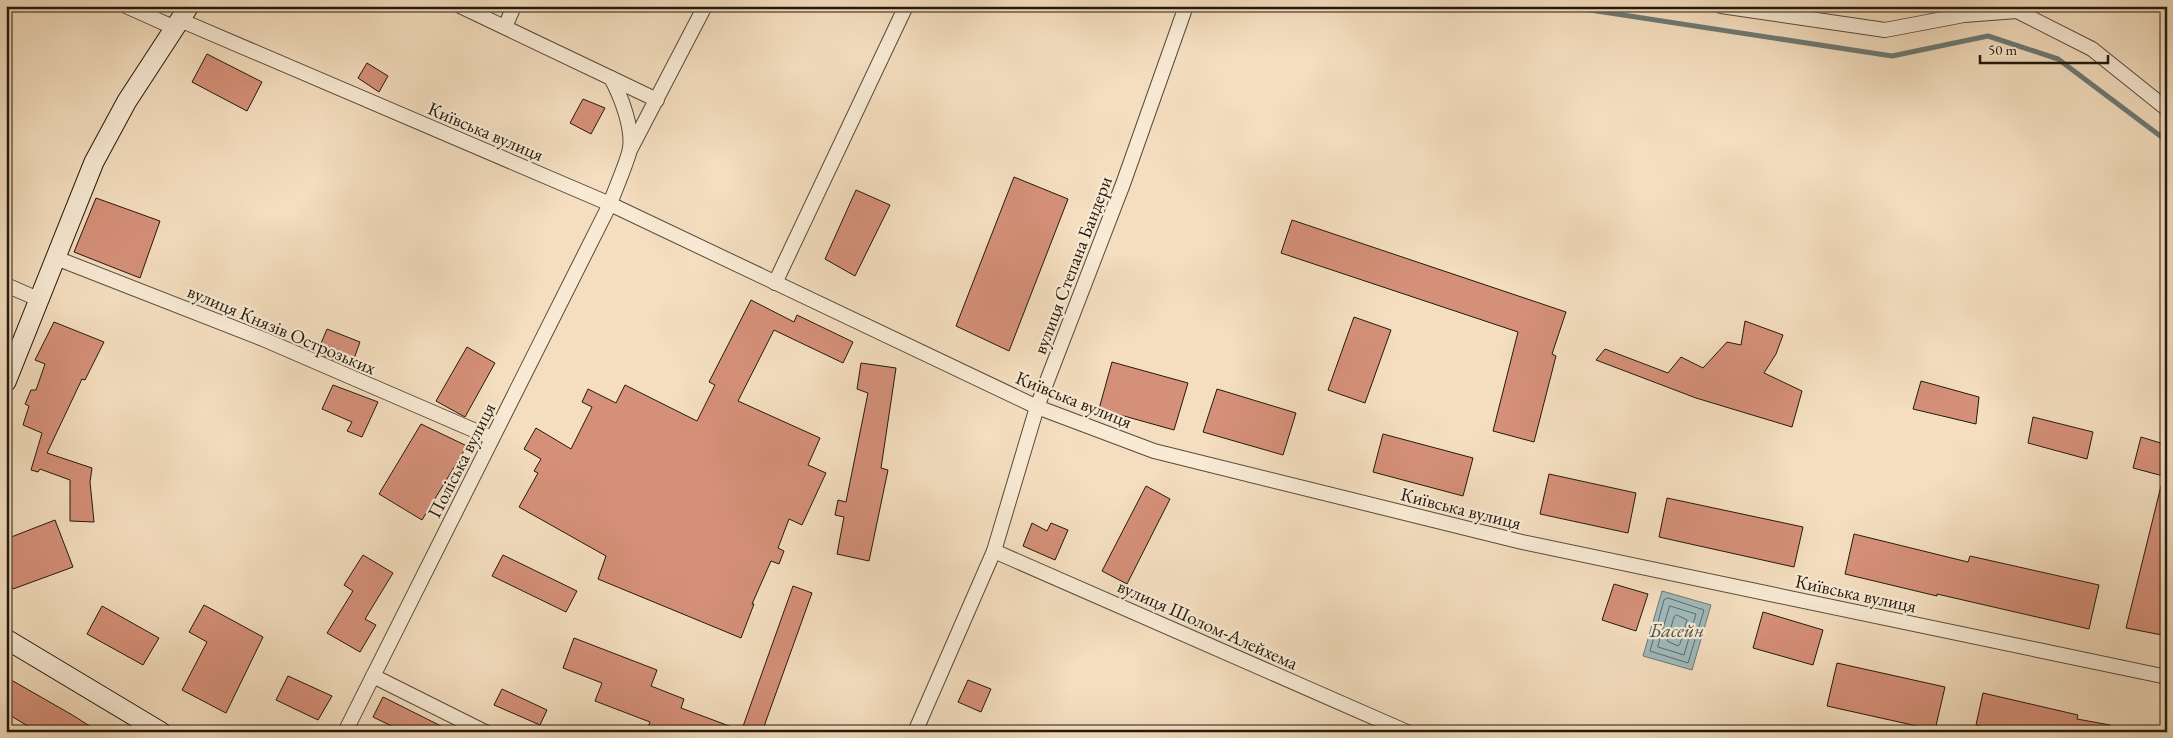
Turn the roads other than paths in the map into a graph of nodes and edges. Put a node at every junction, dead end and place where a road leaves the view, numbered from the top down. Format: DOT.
graph roads {
  1 [pos="126,6"];
  2 [pos="460,6"];
  3 [pos="514,6"];
  4 [pos="705,6"];
  5 [pos="906,6"];
  6 [pos="1186,6"];
  7 [pos="1721,6"];
  8 [pos="181,18"];
  9 [pos="505,27"];
  10 [pos="611,78"];
  11 [pos="656,100"];
  12 [pos="2167,109"];
  13 [pos="630,151"];
  14 [pos="610,204"];
  15 [pos="56,258"];
  16 [pos="775,283"];
  17 [pos="6,285"];
  18 [pos="38,299"];
  19 [pos="6,382"];
  20 [pos="1037,408"];
  21 [pos="492,438"];
  22 [pos="994,551"];
  23 [pos="6,638"];
  24 [pos="373,676"];
  25 [pos="2167,677"];
  26 [pos="161,732"];
  27 [pos="345,732"];
  28 [pos="485,732"];
  29 [pos="915,732"];
  30 [pos="1407,732"];
  1 -- 8 [label="street, Київська вулиця"];
  2 -- 9 [label="street"];
  3 -- 9 [label="street"];
  4 -- 11 [label="street"];
  5 -- 16 [label="street"];
  6 -- 20 [label="street, вулиця Степана Бандери"];
  7 -- 12 [label="street"];
  8 -- 14 [label="street, Київська вулиця"];
  8 -- 15 [label="main road"];
  9 -- 10 [label="street"];
  10 -- 11 [label="street"];
  10 -- 13 [label="street"];
  11 -- 13 [label="street"];
  13 -- 14 [label="street, Поліська вулиця"];
  14 -- 16 [label="street, Київська вулиця"];
  14 -- 21 [label="street, Поліська вулиця"];
  15 -- 18 [label="main road"];
  15 -- 21 [label="street, вулиця Князів Острозьких"];
  16 -- 20 [label="street, Київська вулиця"];
  17 -- 18 [label="street"];
  18 -- 19 [label="main road"];
  20 -- 22 [label="street, вулиця Степана Бандери"];
  20 -- 25 [label="street, Київська вулиця"];
  21 -- 24 [label="street, Поліська вулиця"];
  22 -- 29 [label="street, вулиця Степана Бандери"];
  22 -- 30 [label="street, вулиця Шолом-Алейхема"];
  23 -- 26 [label="main road"];
  24 -- 27 [label="street, Поліська вулиця"];
  24 -- 28 [label="street"];
}
